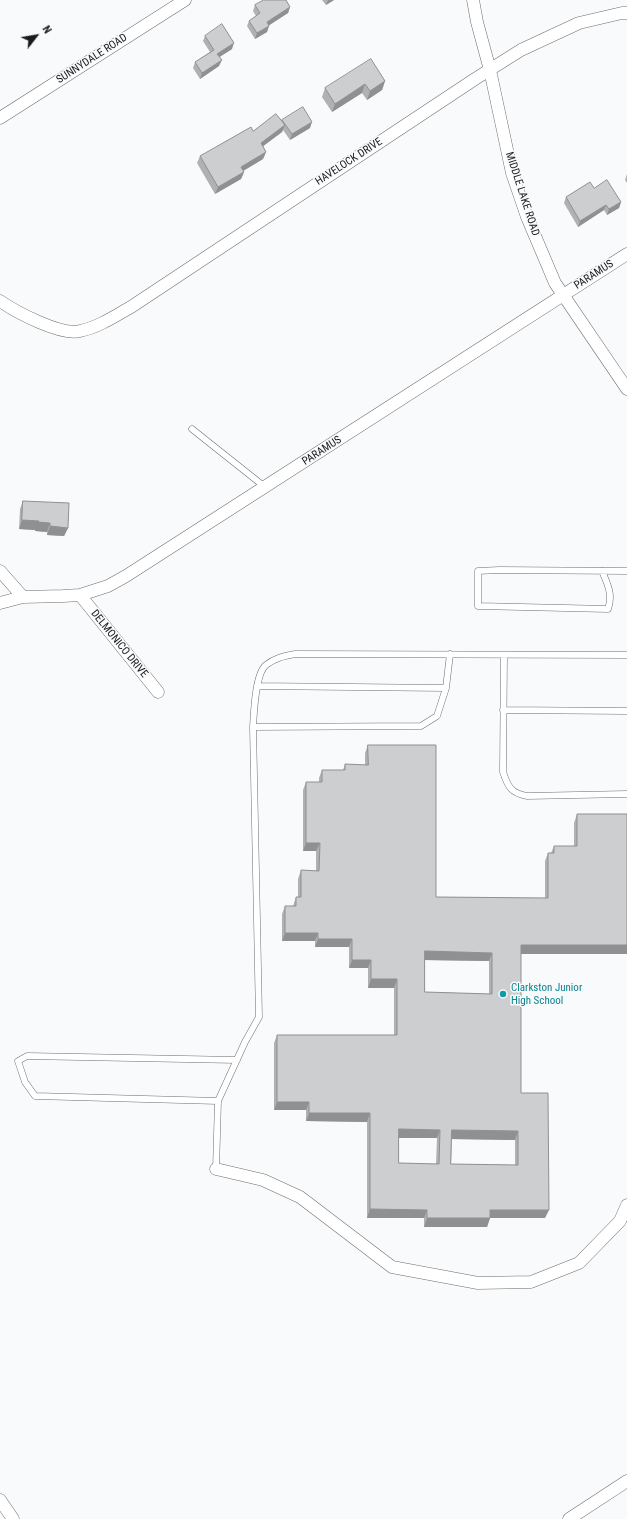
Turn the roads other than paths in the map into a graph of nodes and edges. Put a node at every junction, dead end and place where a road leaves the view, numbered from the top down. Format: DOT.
graph roads {
  1 [pos="185,0"];
  2 [pos="473,0"];
  3 [pos="627,13"];
  4 [pos="490,70"];
  5 [pos="0,118"];
  6 [pos="627,254"];
  7 [pos="563,295"];
  8 [pos="0,301"];
  9 [pos="627,389"];
  10 [pos="192,429"];
  11 [pos="265,487"];
  12 [pos="0,571"];
  13 [pos="602,571"];
  14 [pos="627,572"];
  15 [pos="80,595"];
  16 [pos="23,597"];
  17 [pos="0,603"];
  18 [pos="450,654"];
  19 [pos="504,655"];
  20 [pos="627,655"];
  21 [pos="257,686"];
  22 [pos="446,688"];
  23 [pos="158,692"];
  24 [pos="503,710"];
  25 [pos="627,711"];
  26 [pos="253,727"];
  27 [pos="627,794"];
  28 [pos="237,1060"];
  29 [pos="218,1101"];
  30 [pos="216,1169"];
  31 [pos="627,1205"];
  32 [pos="627,1481"];
  33 [pos="1,1504"];
  34 [pos="12,1519"];
  35 [pos="569,1519"];
  1 -- 5 [label="street, SUNNYDALE ROAD"];
  2 -- 4 [label="street, MIDDLE LAKE ROAD"];
  3 -- 4 [label="street, HAVELOCK DRIVE"];
  4 -- 7 [label="street, MIDDLE LAKE ROAD"];
  4 -- 8 [label="street, HAVELOCK DRIVE"];
  6 -- 7 [label="street, PARAMUS"];
  7 -- 9 [label="street, MIDDLE LAKE ROAD"];
  7 -- 11 [label="street, PARAMUS"];
  10 -- 11 [label="lane"];
  11 -- 15 [label="street, PARAMUS"];
  12 -- 16 [label="street"];
  13 -- 13 [label="lane"];
  13 -- 14 [label="lane"];
  15 -- 16 [label="street, PARAMUS"];
  15 -- 23 [label="street, DELMONICO DRIVE"];
  16 -- 17 [label="street, PARAMUS"];
  18 -- 19 [label="lane"];
  18 -- 21 [label="lane"];
  18 -- 22 [label="lane"];
  19 -- 20 [label="lane"];
  19 -- 24 [label="lane"];
  21 -- 22 [label="lane"];
  21 -- 26 [label="lane"];
  22 -- 26 [label="lane"];
  24 -- 25 [label="lane"];
  24 -- 27 [label="lane"];
  26 -- 28 [label="lane"];
  28 -- 29 [label="lane"];
  28 -- 29 [label="lane"];
  29 -- 30 [label="lane"];
  30 -- 31 [label="street"];
  32 -- 35 [label="street"];
  33 -- 34 [label="street"];
}
